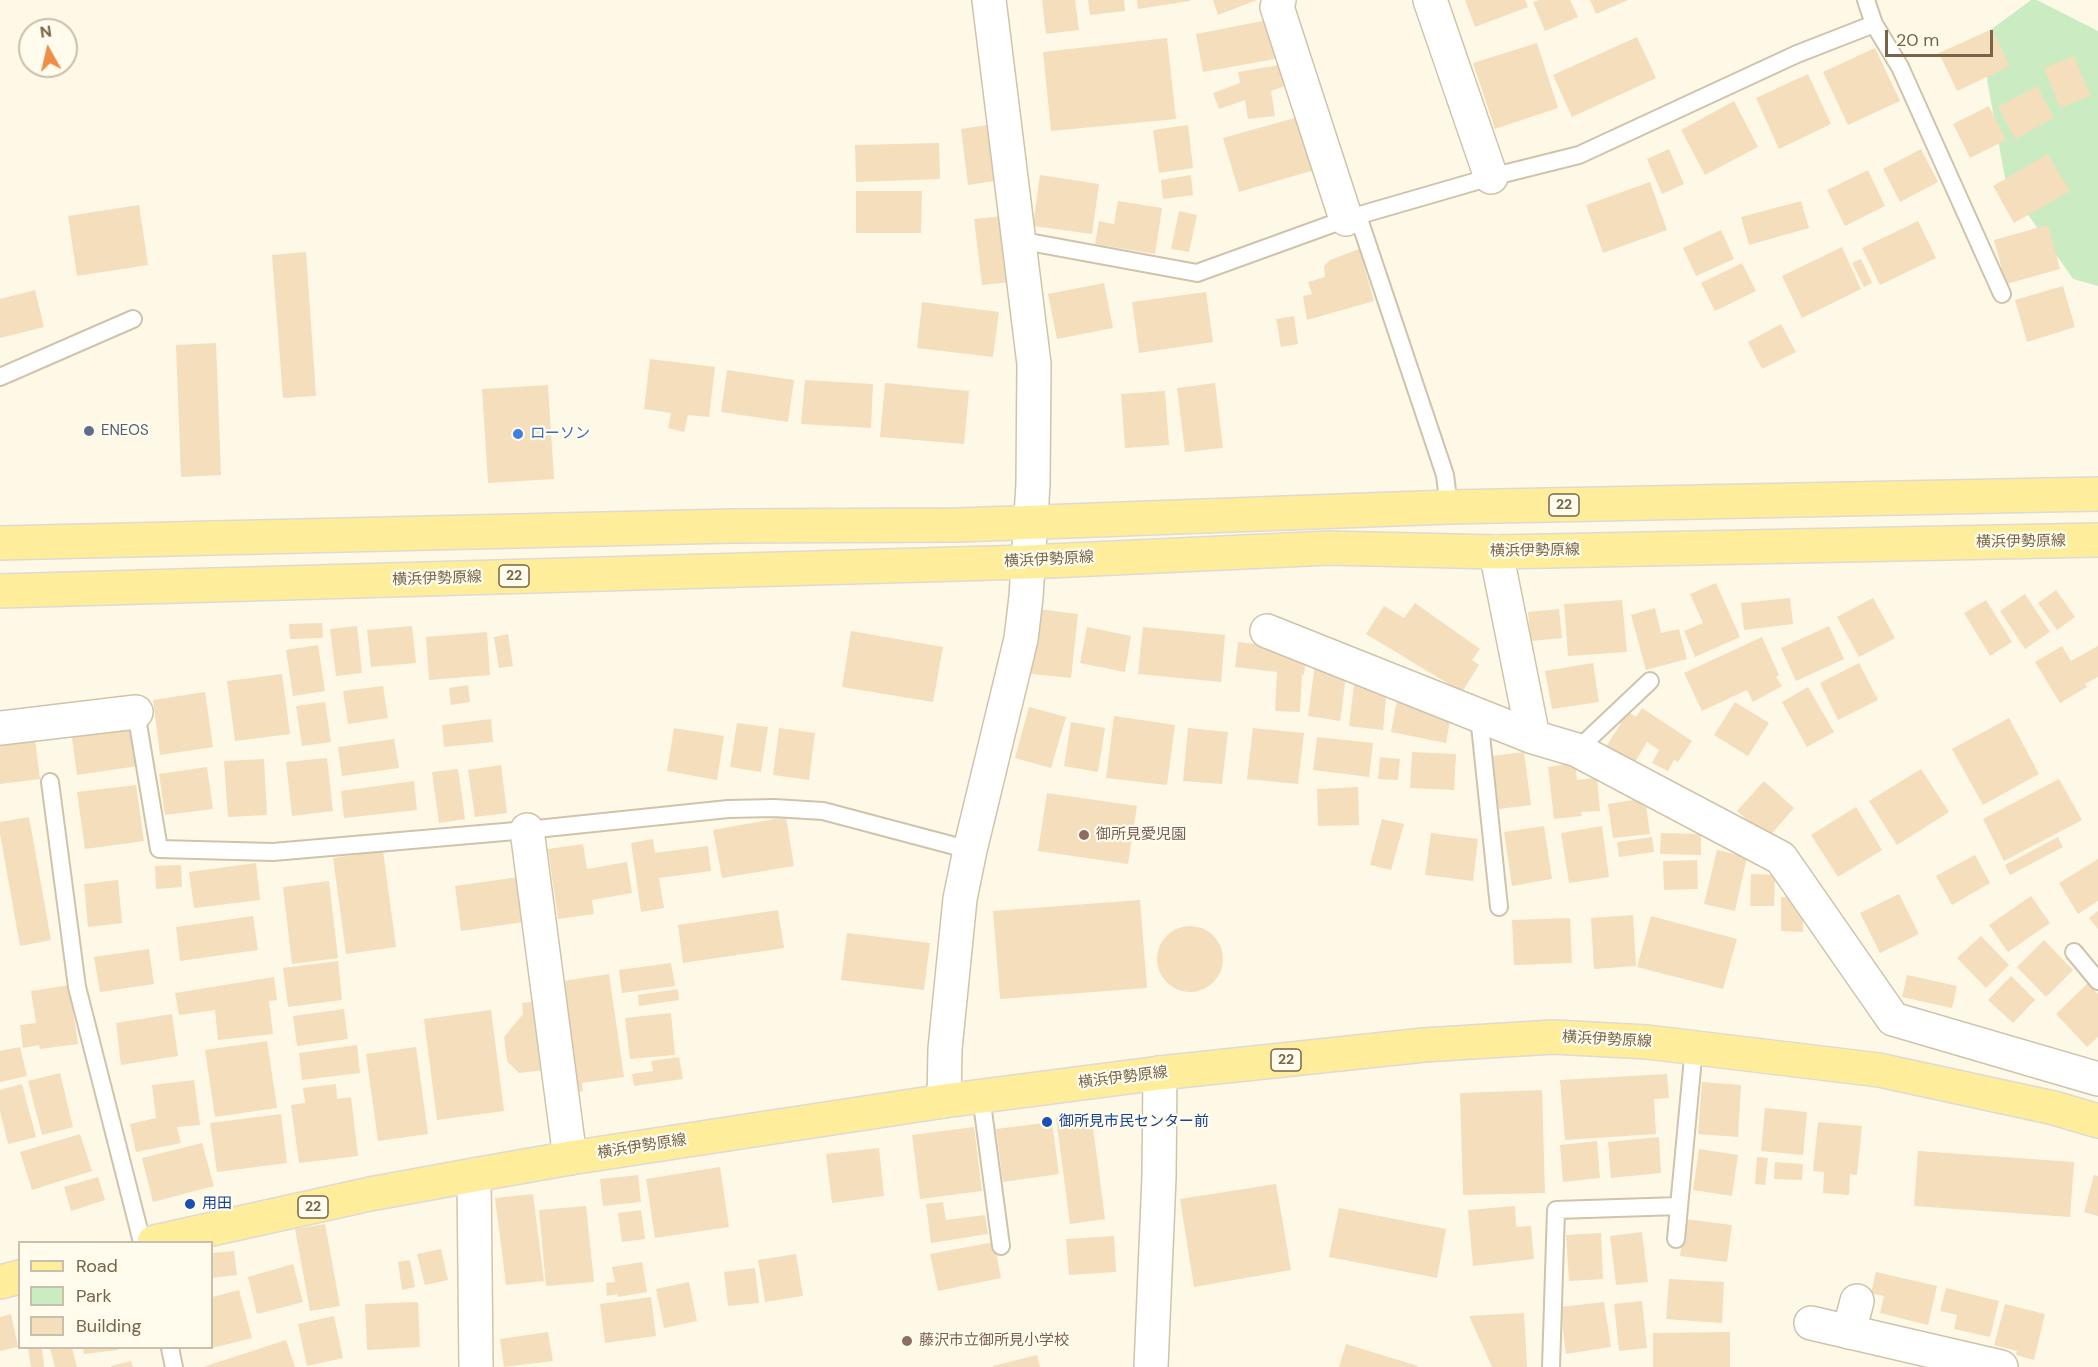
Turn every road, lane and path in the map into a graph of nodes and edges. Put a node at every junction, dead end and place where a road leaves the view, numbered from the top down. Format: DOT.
graph roads {
  1 [pos="989,0"];
  2 [pos="1279,0"];
  3 [pos="1430,0"];
  4 [pos="1866,0"];
  5 [pos="1874,24"];
  6 [pos="1491,177"];
  7 [pos="1352,218"];
  8 [pos="1018,240"];
  9 [pos="2002,294"];
  10 [pos="133,319"];
  11 [pos="0,377"];
  12 [pos="2098,494"];
  13 [pos="1449,507"];
  14 [pos="1031,522"];
  15 [pos="2098,540"];
  16 [pos="0,543"];
  17 [pos="1496,552"];
  18 [pos="1028,562"];
  19 [pos="0,591"];
  20 [pos="1267,631"];
  21 [pos="1650,681"];
  22 [pos="136,712"];
  23 [pos="1479,716"];
  24 [pos="0,728"];
  25 [pos="1533,737"];
  26 [pos="1577,750"];
  27 [pos="50,782"];
  28 [pos="527,830"];
  29 [pos="970,850"];
  30 [pos="1499,908"];
  31 [pos="2074,952"];
  32 [pos="2098,981"];
  33 [pos="1694,1047"];
  34 [pos="1160,1073"];
  35 [pos="2098,1079"];
  36 [pos="981,1096"];
  37 [pos="944,1101"];
  38 [pos="2098,1121"];
  39 [pos="570,1158"];
  40 [pos="474,1175"];
  41 [pos="1679,1206"];
  42 [pos="1676,1239"];
  43 [pos="142,1241"];
  44 [pos="158,1241"];
  45 [pos="1001,1246"];
  46 [pos="18,1278"];
  47 [pos="0,1282"];
  48 [pos="1857,1301"];
  49 [pos="1812,1323"];
  50 [pos="1850,1332"];
  51 [pos="170,1349"];
  52 [pos="174,1367"];
  53 [pos="476,1367"];
  54 [pos="1152,1367"];
  55 [pos="1551,1367"];
  56 [pos="2001,1367"];
  1 -- 8 [label="street"];
  2 -- 7 [label="street"];
  3 -- 6 [label="street"];
  4 -- 5 [label="lane"];
  5 -- 6 [label="lane"];
  5 -- 9 [label="lane"];
  6 -- 7 [label="lane"];
  7 -- 8 [label="lane"];
  7 -- 13 [label="lane"];
  8 -- 14 [label="street"];
  10 -- 11 [label="lane"];
  12 -- 13 [label="main road, 22"];
  13 -- 14 [label="main road, 22"];
  14 -- 16 [label="main road, 22"];
  14 -- 18 [label="street"];
  15 -- 17 [label="main road, 横浜伊勢原線 / 22"];
  17 -- 18 [label="main road, 横浜伊勢原線 / 22"];
  17 -- 25 [label="street"];
  18 -- 19 [label="main road, 横浜伊勢原線 / 22"];
  18 -- 29 [label="street"];
  20 -- 23 [label="street"];
  21 -- 26 [label="lane"];
  22 -- 24 [label="street"];
  22 -- 28 [label="lane"];
  23 -- 25 [label="street"];
  23 -- 30 [label="lane"];
  25 -- 26 [label="street"];
  26 -- 35 [label="street"];
  27 -- 43 [label="lane"];
  28 -- 29 [label="lane"];
  28 -- 39 [label="street"];
  29 -- 37 [label="street"];
  31 -- 32 [label="lane"];
  33 -- 34 [label="main road, 横浜伊勢原線 / 22"];
  33 -- 38 [label="main road, 横浜伊勢原線 / 22"];
  33 -- 41 [label="lane"];
  34 -- 36 [label="main road, 横浜伊勢原線 / 22"];
  34 -- 54 [label="street"];
  36 -- 37 [label="main road, 横浜伊勢原線 / 22"];
  36 -- 45 [label="lane"];
  37 -- 39 [label="main road, 横浜伊勢原線 / 22"];
  39 -- 40 [label="main road, 横浜伊勢原線 / 22"];
  40 -- 44 [label="main road, 横浜伊勢原線 / 22"];
  40 -- 53 [label="street"];
  41 -- 42 [label="lane"];
  41 -- 55 [label="lane"];
  46 -- 47 [label="main road"];
  48 -- 50 [label="street"];
  49 -- 50 [label="street"];
  50 -- 56 [label="street"];
  51 -- 52 [label="lane"];
}
